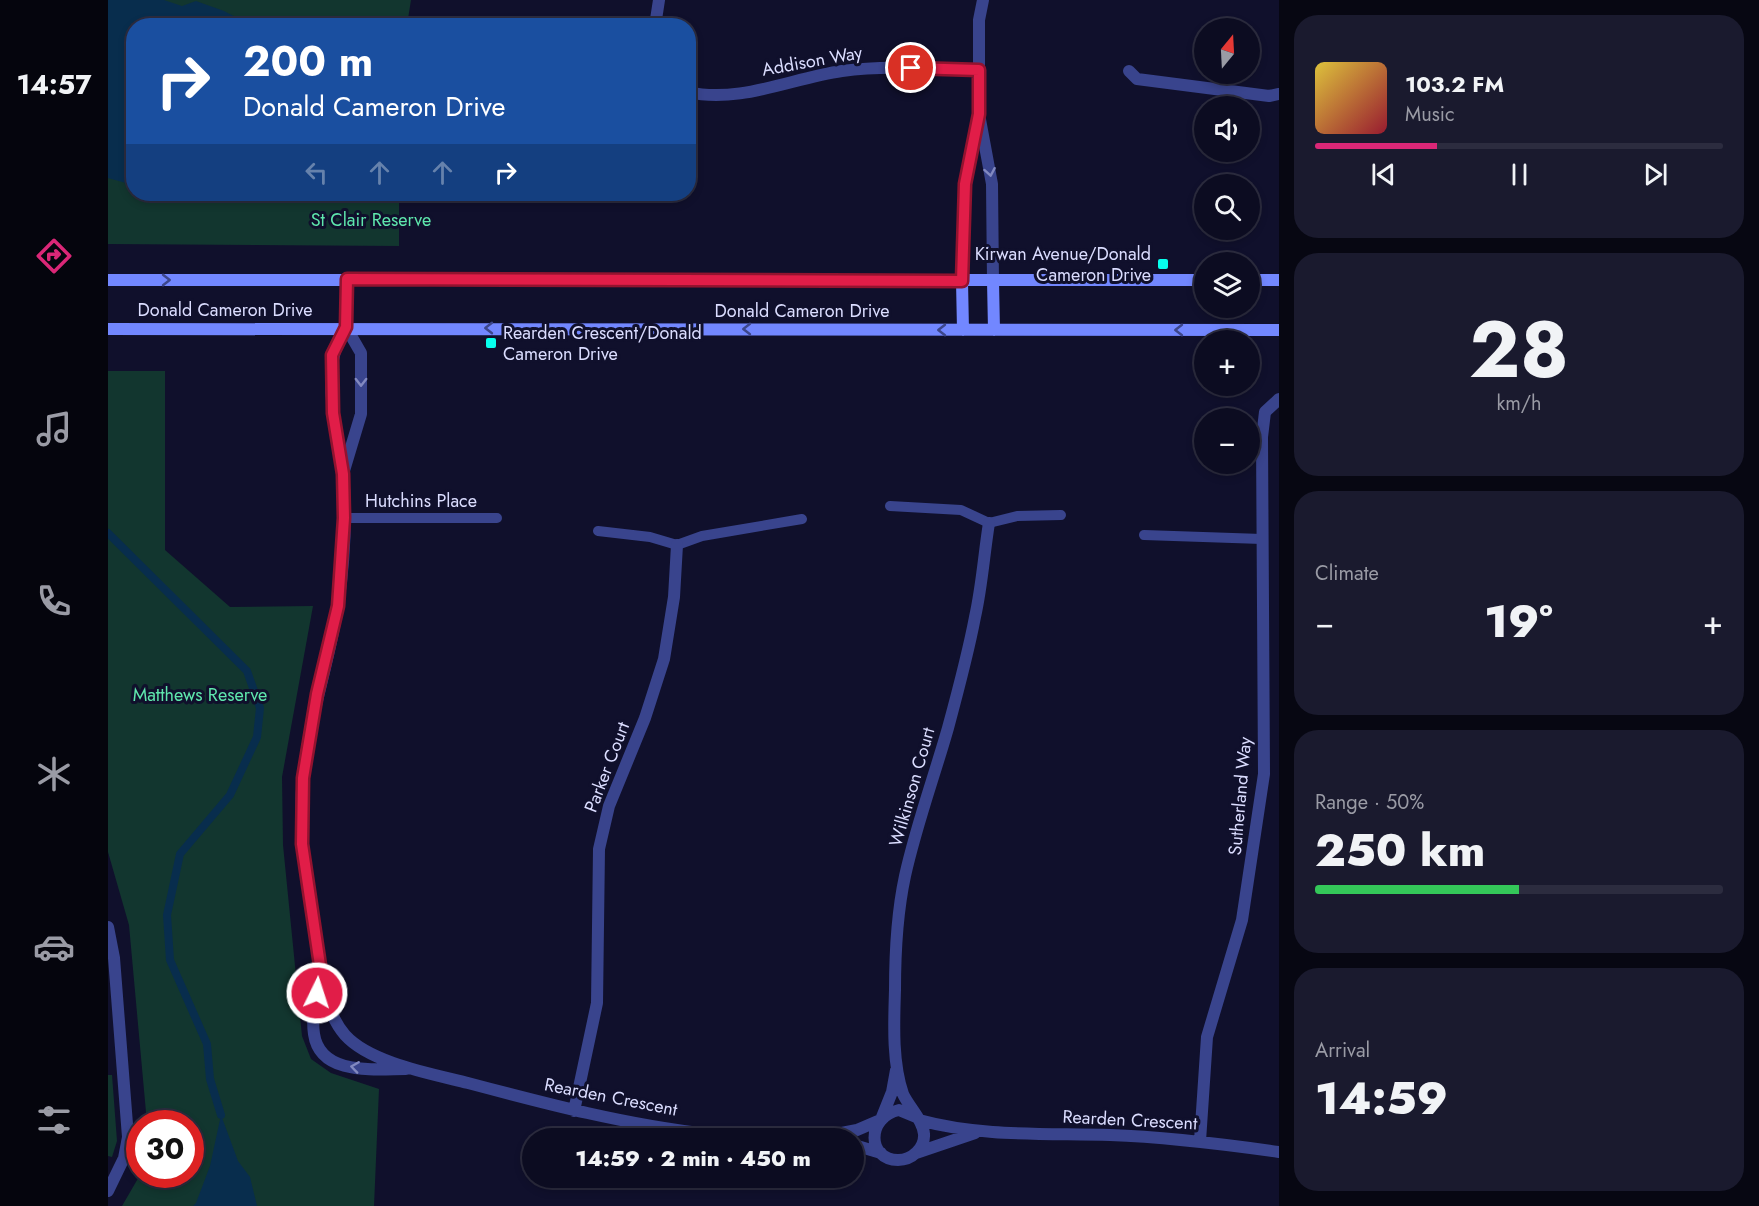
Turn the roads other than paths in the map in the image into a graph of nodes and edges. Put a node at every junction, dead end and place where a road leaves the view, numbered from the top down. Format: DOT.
graph roads {
  1 [pos="659,0"];
  2 [pos="983,0"];
  3 [pos="656,18"];
  4 [pos="979,70"];
  5 [pos="1129,70"];
  6 [pos="696,93"];
  7 [pos="1279,94"];
  8 [pos="979,114"];
  9 [pos="108,279"];
  10 [pos="347,279"];
  11 [pos="1194,280"];
  12 [pos="1260,280"];
  13 [pos="1279,280"];
  14 [pos="962,281"];
  15 [pos="993,281"];
  16 [pos="346,327"];
  17 [pos="108,329"];
  18 [pos="963,330"];
  19 [pos="994,330"];
  20 [pos="1279,330"];
  21 [pos="1279,399"];
  22 [pos="343,474"];
  23 [pos="890,506"];
  24 [pos="1061,515"];
  25 [pos="344,518"];
  26 [pos="497,518"];
  27 [pos="802,519"];
  28 [pos="989,523"];
  29 [pos="598,531"];
  30 [pos="1143,535"];
  31 [pos="1262,539"];
  32 [pos="677,545"];
  33 [pos="108,927"];
  34 [pos="321,972"];
  35 [pos="897,1065"];
  36 [pos="413,1069"];
  37 [pos="574,1111"];
  38 [pos="880,1119"];
  39 [pos="917,1119"];
  40 [pos="674,1128"];
  41 [pos="861,1128"];
  42 [pos="979,1132"];
  43 [pos="1200,1141"];
  44 [pos="864,1148"];
  45 [pos="1279,1152"];
  46 [pos="881,1153"];
  47 [pos="916,1153"];
  48 [pos="108,1191"];
  1 -- 3 [label="street"];
  2 -- 4 [label="street"];
  4 -- 6 [label="street, Addison Way"];
  4 -- 8 [label="street"];
  5 -- 7 [label="street"];
  8 -- 14 [label="street"];
  8 -- 15 [label="street, one-way"];
  9 -- 10 [label="street, Donald Cameron Drive, one-way"];
  10 -- 14 [label="street, Donald Cameron Drive"];
  10 -- 16 [label="street, Rearden Crescent"];
  11 -- 15 [label="street, Donald Cameron Drive"];
  12 -- 13 [label="street"];
  14 -- 15 [label="street, Donald Cameron Drive"];
  14 -- 18 [label="street"];
  15 -- 19 [label="street"];
  16 -- 17 [label="street, Donald Cameron Drive"];
  18 -- 16 [label="street, Donald Cameron Drive, one-way"];
  16 -- 22 [label="street, Rearden Crescent"];
  16 -- 22 [label="street, Rearden Crescent, one-way"];
  18 -- 19 [label="street, Donald Cameron Drive"];
  20 -- 19 [label="street, Donald Cameron Drive, one-way"];
  21 -- 31 [label="street, Sutherland Way"];
  22 -- 25 [label="street, Rearden Crescent"];
  23 -- 28 [label="lane"];
  24 -- 28 [label="lane"];
  25 -- 26 [label="lane, Hutchins Place"];
  25 -- 34 [label="street, Rearden Crescent"];
  27 -- 32 [label="lane"];
  28 -- 35 [label="street, Wilkinson Court"];
  29 -- 32 [label="lane"];
  30 -- 31 [label="lane"];
  31 -- 43 [label="street, Sutherland Way"];
  32 -- 37 [label="street, Parker Court"];
  33 -- 48 [label="street"];
  34 -- 36 [label="street, Rearden Crescent"];
  36 -- 34 [label="street, Rearden Crescent, one-way"];
  35 -- 38 [label="street, Wilkinson Court"];
  35 -- 39 [label="street, Wilkinson Court"];
  36 -- 37 [label="street, Rearden Crescent"];
  37 -- 40 [label="street, Rearden Crescent"];
  38 -- 39 [label="street"];
  38 -- 41 [label="street"];
  38 -- 46 [label="street"];
  39 -- 42 [label="street, Rearden Crescent"];
  39 -- 47 [label="street"];
  42 -- 43 [label="street, Rearden Crescent"];
  42 -- 47 [label="street, Rearden Crescent"];
  43 -- 45 [label="street, Rearden Crescent"];
  44 -- 46 [label="street"];
  46 -- 47 [label="street"];
}
